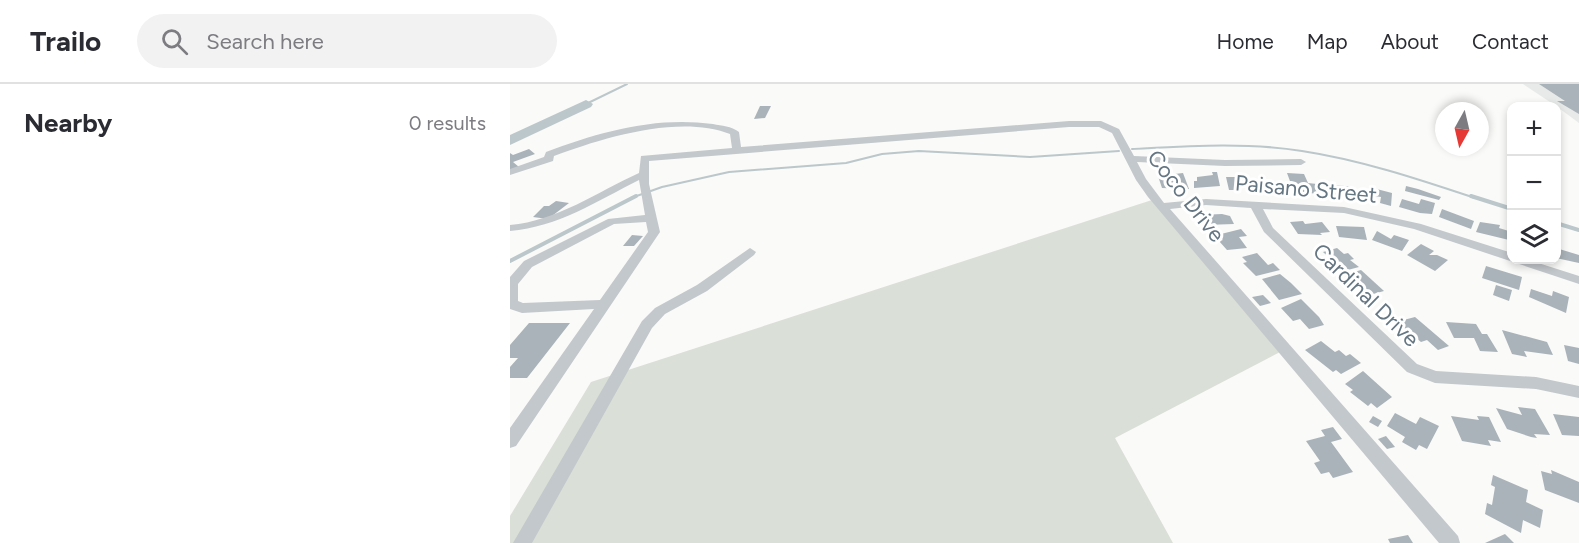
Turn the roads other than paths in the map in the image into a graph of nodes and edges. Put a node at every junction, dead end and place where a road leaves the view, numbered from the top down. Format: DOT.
graph roads {
  1 [pos="740,152"];
  2 [pos="1130,159"];
  3 [pos="1301,162"];
  4 [pos="510,172"];
  5 [pos="644,179"];
  6 [pos="1255,204"];
  7 [pos="1163,206"];
  8 [pos="651,214"];
  9 [pos="510,228"];
  10 [pos="750,252"];
  11 [pos="1507,255"];
  12 [pos="1530,264"];
  13 [pos="1579,280"];
  14 [pos="603,304"];
  15 [pos="1579,392"];
  16 [pos="510,441"];
  17 [pos="522,543"];
  18 [pos="1451,543"];
  1 -- 2 [label="street, Coco Drive"];
  1 -- 4 [label="street"];
  1 -- 5 [label="street, Coco Drive"];
  2 -- 3 [label="street"];
  2 -- 7 [label="street, Coco Drive"];
  5 -- 8 [label="street"];
  5 -- 9 [label="street"];
  6 -- 7 [label="street, Paisano Street"];
  6 -- 11 [label="street, Paisano Street"];
  6 -- 15 [label="street, Cardinal Drive"];
  7 -- 18 [label="street, Coco Drive"];
  8 -- 14 [label="street"];
  8 -- 14 [label="street"];
  10 -- 17 [label="street"];
  12 -- 13 [label="street"];
  14 -- 16 [label="street"];
}
